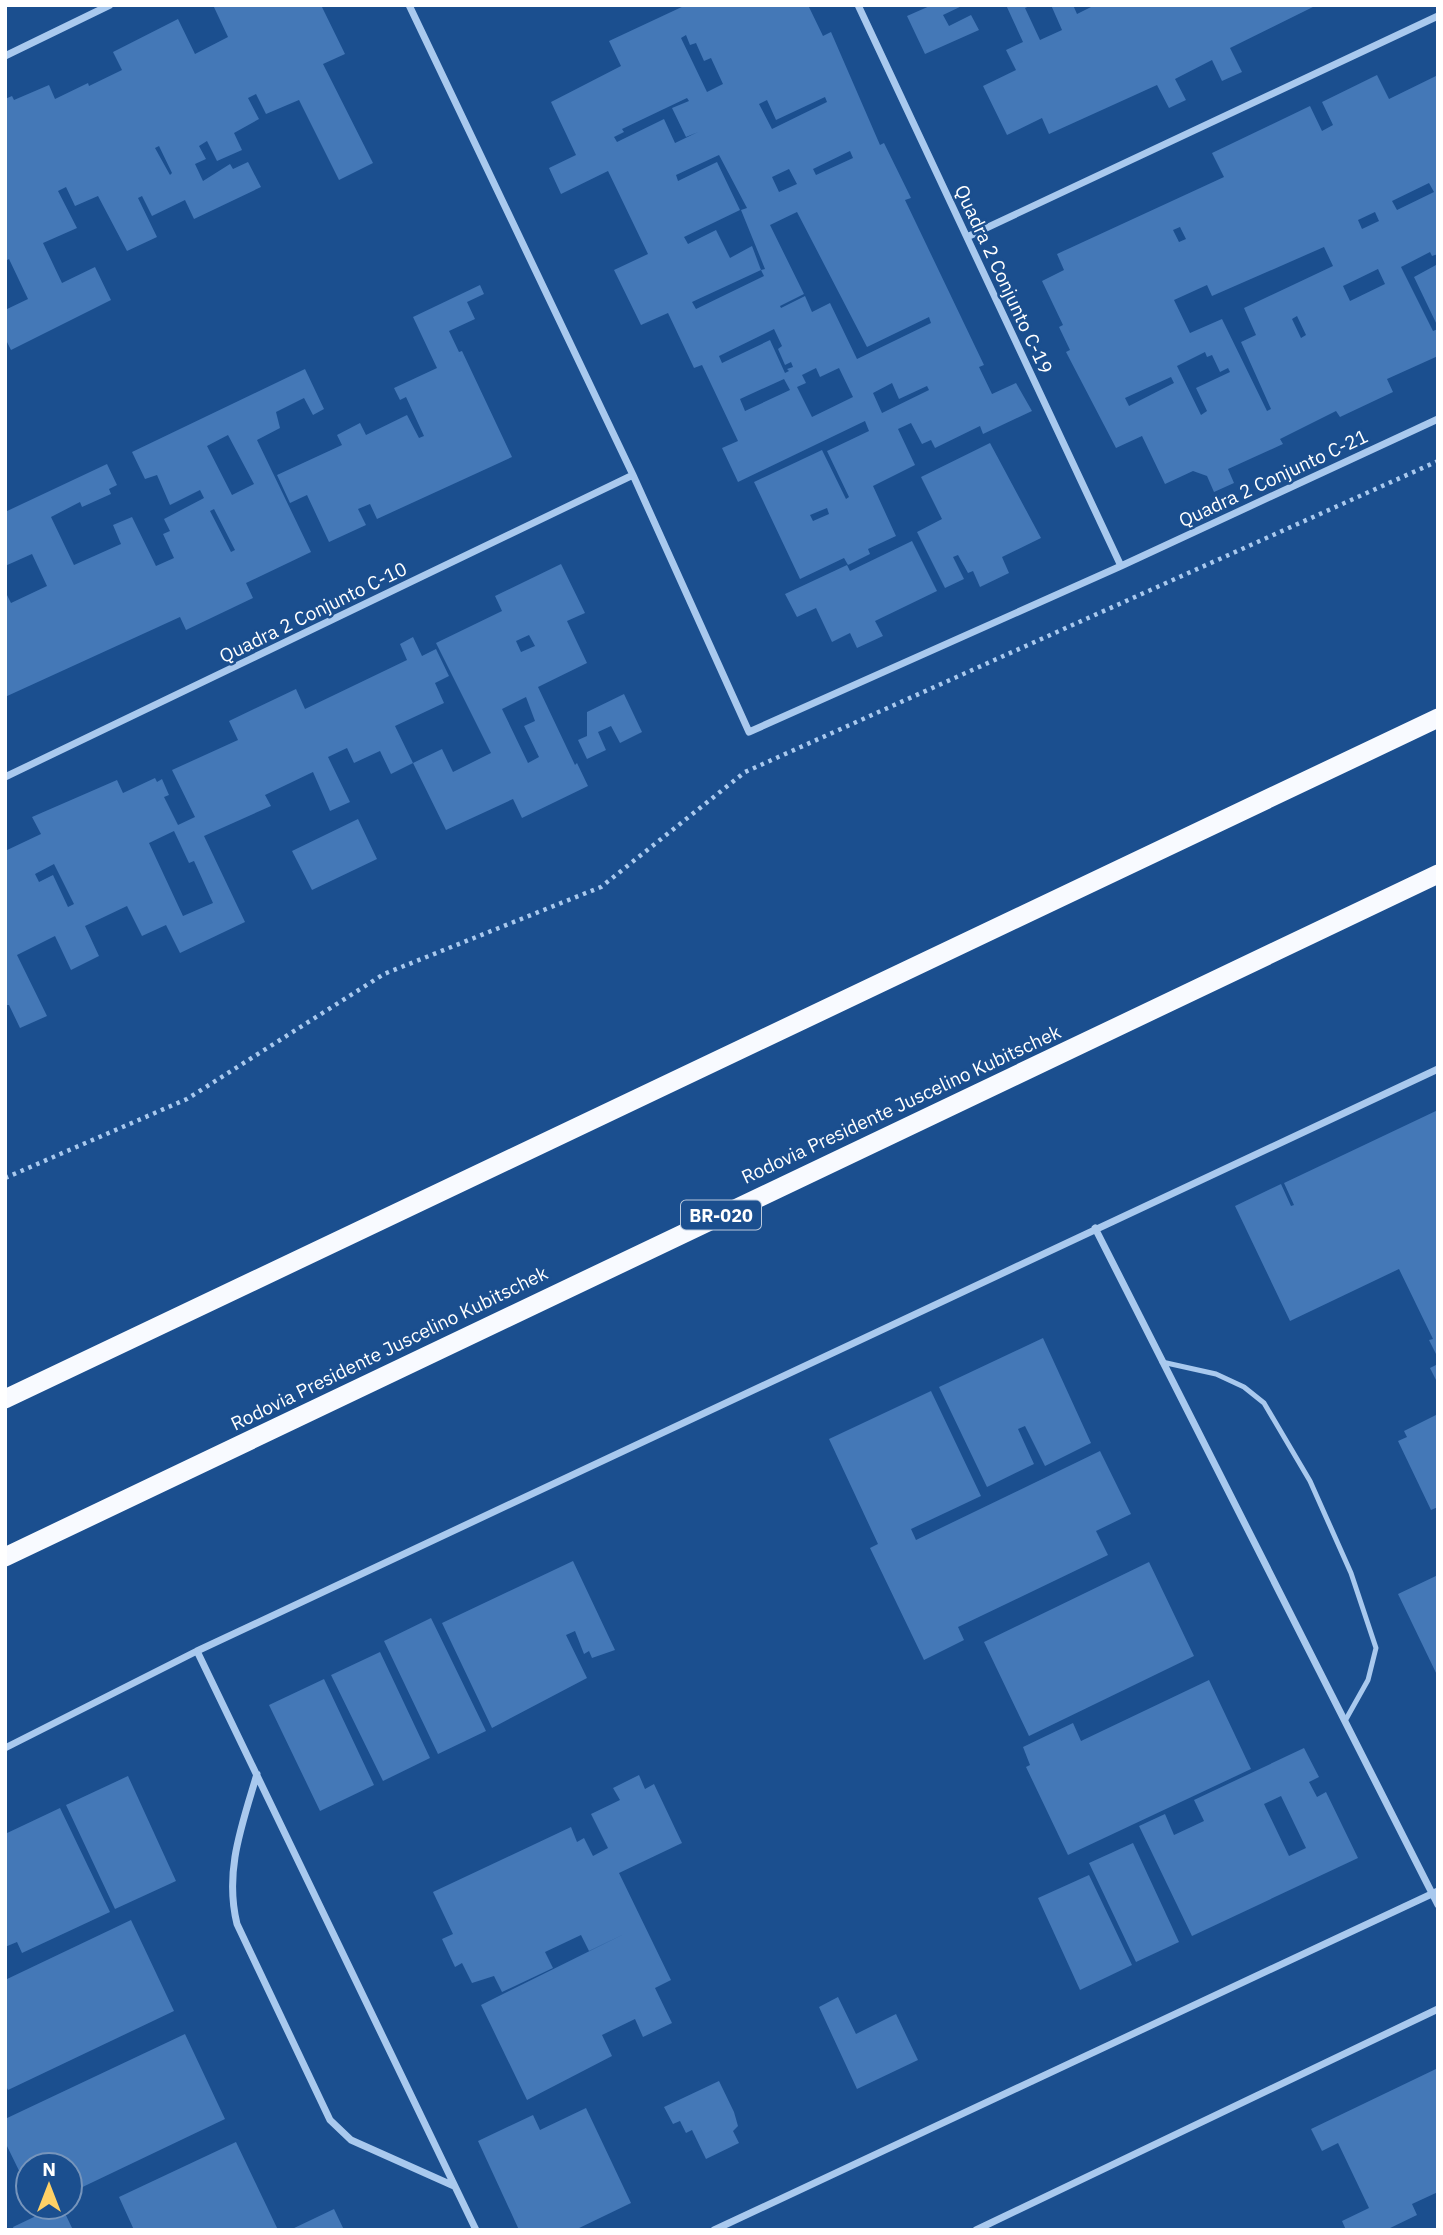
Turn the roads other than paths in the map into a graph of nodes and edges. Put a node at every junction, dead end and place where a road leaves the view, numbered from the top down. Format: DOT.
graph roads {
  1 [pos="110,5"];
  2 [pos="409,5"];
  3 [pos="858,5"];
  4 [pos="1438,16"];
  5 [pos="5,55"];
  6 [pos="967,237"];
  7 [pos="1438,419"];
  8 [pos="634,475"];
  9 [pos="1121,566"];
  10 [pos="1438,718"];
  11 [pos="5,777"];
  12 [pos="1438,874"];
  13 [pos="1438,1069"];
  14 [pos="1095,1228"];
  15 [pos="1162,1362"];
  16 [pos="5,1399"];
  17 [pos="5,1557"];
  18 [pos="197,1651"];
  19 [pos="1345,1721"];
  20 [pos="5,1748"];
  21 [pos="257,1773"];
  22 [pos="1435,1892"];
  23 [pos="1438,1905"];
  24 [pos="1438,2009"];
  25 [pos="455,2186"];
  26 [pos="476,2230"];
  27 [pos="714,2230"];
  28 [pos="976,2230"];
  1 -- 5 [label="street"];
  2 -- 8 [label="street"];
  3 -- 6 [label="street, Quadra 2 Conjunto C-19"];
  4 -- 6 [label="street"];
  6 -- 9 [label="street, Quadra 2 Conjunto C-19"];
  7 -- 9 [label="street, Quadra 2 Conjunto C-21"];
  8 -- 9 [label="street, Quadra 2 Conjunto C-21"];
  8 -- 11 [label="street, Quadra 2 Conjunto C-10"];
  10 -- 16 [label="highway"];
  12 -- 17 [label="highway, Rodovia Presidente Juscelino Kubitschek / BR-020"];
  13 -- 14 [label="street"];
  14 -- 15 [label="street"];
  14 -- 18 [label="street"];
  15 -- 19 [label="street"];
  15 -- 19 [label="lane"];
  18 -- 20 [label="street"];
  18 -- 21 [label="street"];
  19 -- 22 [label="street"];
  21 -- 25 [label="street"];
  21 -- 25 [label="street"];
  22 -- 23 [label="street"];
  22 -- 27 [label="street"];
  24 -- 28 [label="street"];
  25 -- 26 [label="street"];
}
